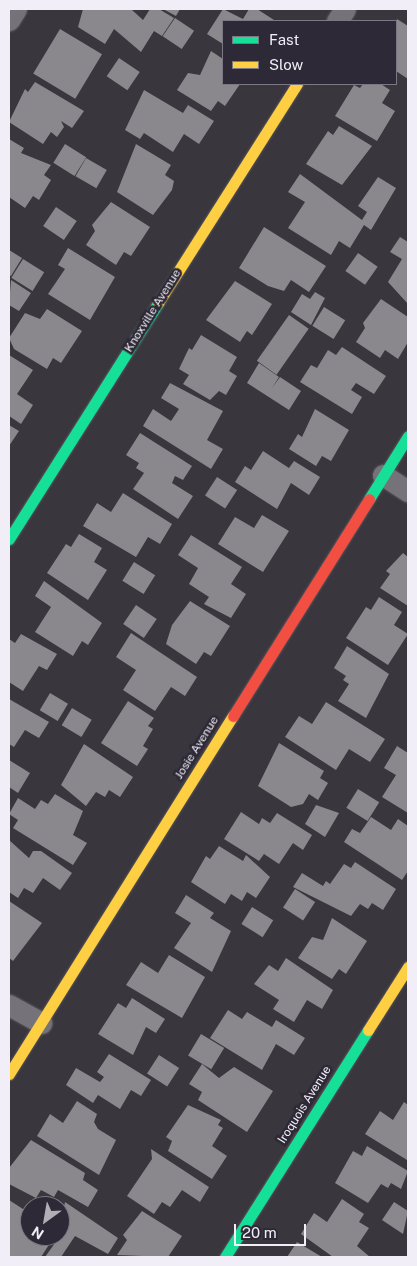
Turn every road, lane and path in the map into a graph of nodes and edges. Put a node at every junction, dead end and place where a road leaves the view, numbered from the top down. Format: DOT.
graph roads {
  1 [pos="16,9"];
  2 [pos="344,9"];
  3 [pos="9,20"];
  4 [pos="338,20"];
  5 [pos="296,85"];
  6 [pos="408,436"];
  7 [pos="384,475"];
  8 [pos="408,490"];
  9 [pos="9,539"];
  10 [pos="408,967"];
  11 [pos="9,1005"];
  12 [pos="41,1023"];
  13 [pos="9,1074"];
  14 [pos="225,1257"];
  1 -- 3 [label="street"];
  2 -- 4 [label="street"];
  5 -- 9 [label="street, Knoxville Avenue"];
  6 -- 7 [label="street, Josie Avenue"];
  7 -- 8 [label="street"];
  7 -- 12 [label="street, Josie Avenue"];
  10 -- 14 [label="street, Iroquois Avenue"];
  11 -- 12 [label="street"];
  12 -- 13 [label="street, Josie Avenue"];
}
